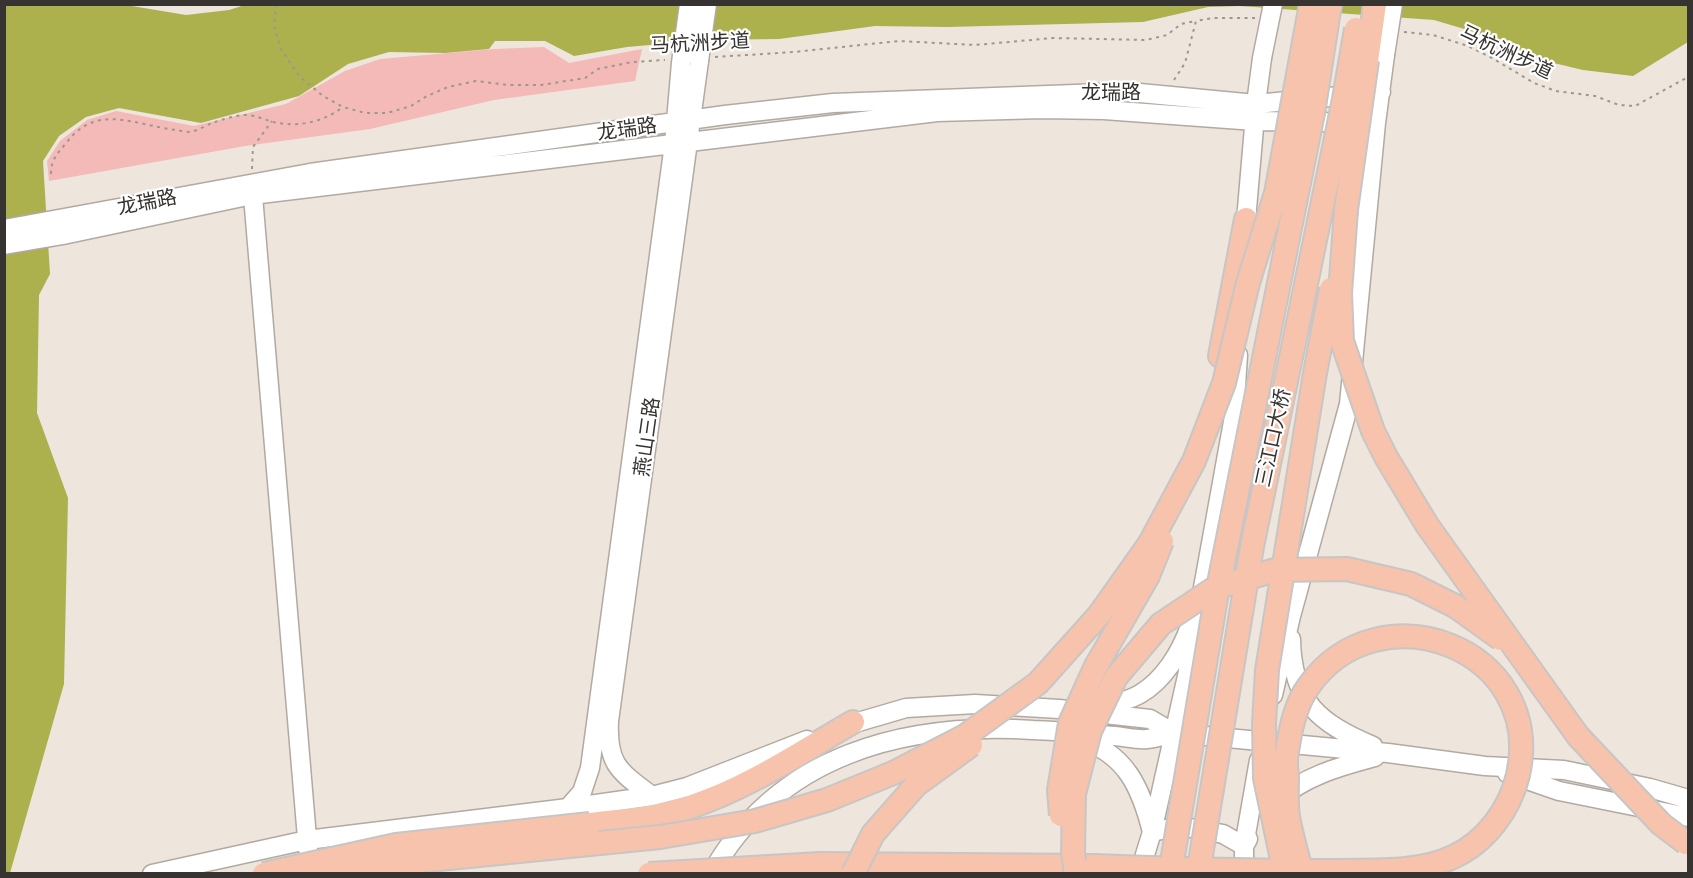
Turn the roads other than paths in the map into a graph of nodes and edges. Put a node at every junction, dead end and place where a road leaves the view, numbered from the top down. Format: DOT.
graph roads {
  1 [pos="689,4"];
  2 [pos="707,4"];
  3 [pos="1311,4"];
  4 [pos="1330,4"];
  5 [pos="1361,4"];
  6 [pos="1375,4"];
  7 [pos="1393,4"];
  8 [pos="1267,12"];
  9 [pos="689,60"];
  10 [pos="1381,93"];
  11 [pos="1255,112"];
  12 [pos="684,122"];
  13 [pos="1376,123"];
  14 [pos="681,143"];
  15 [pos="252,189"];
  16 [pos="1346,210"];
  17 [pos="1246,219"];
  18 [pos="62,228"];
  19 [pos="4,230"];
  20 [pos="4,245"];
  21 [pos="1207,569"];
  22 [pos="1291,616"];
  23 [pos="1513,646"];
  24 [pos="1038,683"];
  25 [pos="1034,707"];
  26 [pos="1059,709"];
  27 [pos="854,722"];
  28 [pos="1032,730"];
  29 [pos="1052,731"];
  30 [pos="1174,733"];
  31 [pos="1262,742"];
  32 [pos="1388,753"];
  33 [pos="1485,766"];
  34 [pos="652,796"];
  35 [pos="1689,799"];
  36 [pos="568,808"];
  37 [pos="1689,817"];
  38 [pos="1152,832"];
  39 [pos="308,840"];
  40 [pos="1687,844"];
  41 [pos="1244,846"];
  42 [pos="1085,870"];
  43 [pos="152,873"];
  44 [pos="264,873"];
  45 [pos="309,873"];
  46 [pos="325,873"];
  47 [pos="649,873"];
  48 [pos="711,873"];
  49 [pos="853,873"];
  50 [pos="1069,873"];
  51 [pos="1140,873"];
  52 [pos="1170,873"];
  53 [pos="1198,873"];
  54 [pos="1242,873"];
  55 [pos="1264,873"];
  56 [pos="1285,873"];
  57 [pos="1302,873"];
  1 -- 9 [label="main road, bridge"];
  2 -- 9 [label="main road, bridge"];
  3 -- 24 [label="highway, bridge"];
  4 -- 52 [label="highway, 三江口大桥, bridge"];
  5 -- 53 [label="highway, 三江口大桥, bridge"];
  6 -- 16 [label="highway, bridge"];
  7 -- 10 [label="main road, bridge"];
  8 -- 11 [label="main road, bridge"];
  9 -- 12 [label="main road, 燕山三路"];
  10 -- 11 [label="main road"];
  10 -- 13 [label="main road"];
  11 -- 12 [label="main road, 龙瑞路"];
  11 -- 13 [label="main road"];
  11 -- 14 [label="main road, 龙瑞路"];
  11 -- 17 [label="main road"];
  12 -- 14 [label="main road, 燕山三路"];
  12 -- 15 [label="main road, 龙瑞路"];
  13 -- 22 [label="main road"];
  14 -- 15 [label="main road, 龙瑞路"];
  14 -- 34 [label="main road, 燕山三路"];
  14 -- 36 [label="main road, 燕山三路"];
  15 -- 18 [label="main road, 龙瑞路"];
  15 -- 39 [label="main road"];
  16 -- 23 [label="highway, bridge"];
  16 -- 56 [label="highway, bridge"];
  17 -- 21 [label="main road"];
  17 -- 50 [label="highway, bridge"];
  18 -- 19 [label="main road, 龙瑞路"];
  18 -- 20 [label="main road, 龙瑞路"];
  21 -- 26 [label="main road"];
  21 -- 30 [label="main road"];
  22 -- 31 [label="main road"];
  22 -- 32 [label="main road"];
  23 -- 40 [label="highway, bridge"];
  23 -- 42 [label="highway, bridge"];
  24 -- 46 [label="highway, bridge"];
  24 -- 49 [label="highway, bridge"];
  25 -- 26 [label="main road"];
  25 -- 27 [label="main road"];
  25 -- 28 [label="main road"];
  26 -- 30 [label="main road"];
  27 -- 34 [label="main road"];
  27 -- 44 [label="highway, bridge"];
  28 -- 29 [label="main road"];
  28 -- 48 [label="main road"];
  29 -- 30 [label="main road"];
  29 -- 38 [label="main road"];
  30 -- 31 [label="main road"];
  30 -- 38 [label="main road"];
  31 -- 32 [label="main road"];
  31 -- 41 [label="main road"];
  32 -- 33 [label="main road"];
  32 -- 41 [label="main road"];
  33 -- 35 [label="main road"];
  33 -- 37 [label="main road"];
  34 -- 36 [label="main road"];
  36 -- 39 [label="main road"];
  38 -- 41 [label="main road"];
  38 -- 51 [label="main road"];
  39 -- 43 [label="main road"];
  39 -- 45 [label="main road"];
  41 -- 54 [label="main road"];
  42 -- 47 [label="highway, bridge"];
  42 -- 54 [label="highway, bridge"];
  54 -- 55 [label="highway, bridge"];
  54 -- 57 [label="highway, bridge"];
}
